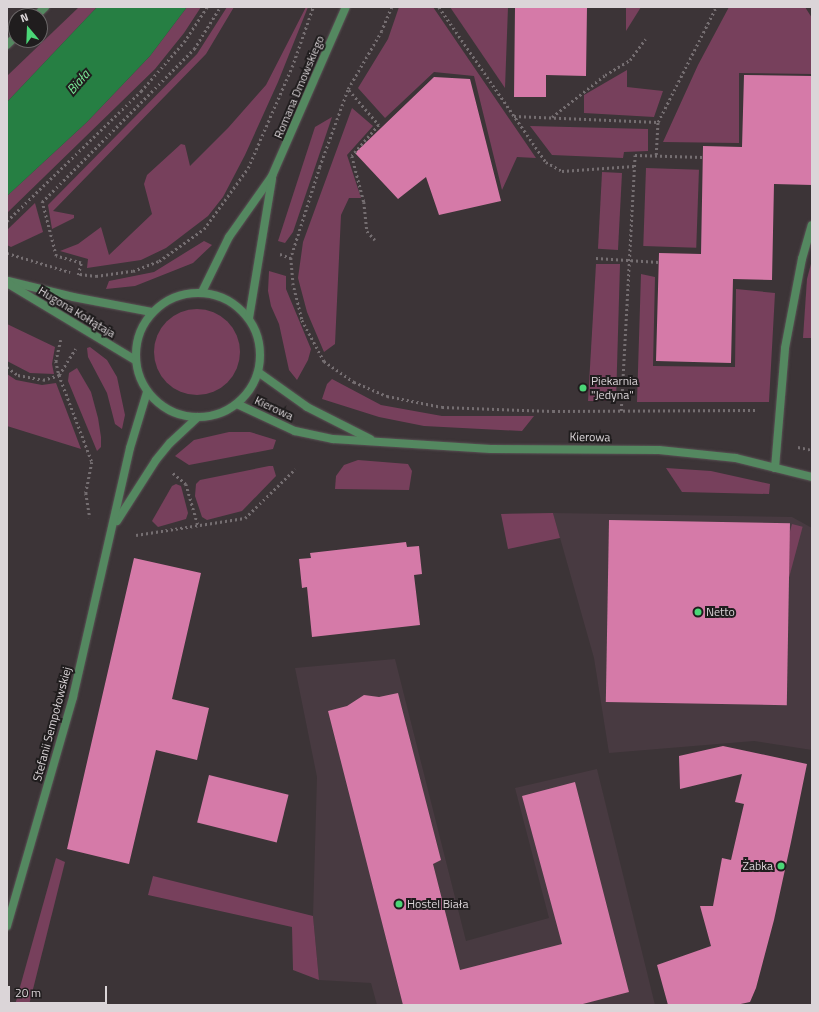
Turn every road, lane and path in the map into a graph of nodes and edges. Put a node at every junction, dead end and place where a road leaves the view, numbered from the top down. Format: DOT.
graph roads {
  1 [pos="207,7"];
  2 [pos="220,7"];
  3 [pos="313,7"];
  4 [pos="346,7"];
  5 [pos="392,7"];
  6 [pos="439,7"];
  7 [pos="716,7"];
  8 [pos="645,39"];
  9 [pos="348,90"];
  10 [pos="514,116"];
  11 [pos="552,118"];
  12 [pos="658,122"];
  13 [pos="656,155"];
  14 [pos="703,157"];
  15 [pos="635,166"];
  16 [pos="272,176"];
  17 [pos="7,222"];
  18 [pos="812,225"];
  19 [pos="375,240"];
  20 [pos="7,253"];
  21 [pos="596,258"];
  22 [pos="629,259"];
  23 [pos="659,262"];
  24 [pos="78,274"];
  25 [pos="7,282"];
  26 [pos="202,292"];
  27 [pos="73,297"];
  28 [pos="152,312"];
  29 [pos="249,318"];
  30 [pos="67,320"];
  31 [pos="81,330"];
  32 [pos="135,360"];
  33 [pos="7,367"];
  34 [pos="258,372"];
  35 [pos="59,375"];
  36 [pos="147,392"];
  37 [pos="237,404"];
  38 [pos="780,410"];
  39 [pos="621,411"];
  40 [pos="198,417"];
  41 [pos="373,440"];
  42 [pos="775,468"];
  43 [pos="295,469"];
  44 [pos="173,474"];
  45 [pos="810,478"];
  46 [pos="88,525"];
  47 [pos="198,525"];
  48 [pos="113,526"];
  49 [pos="136,534"];
  50 [pos="7,926"];
  1 -- 17 [label="path"];
  2 -- 24 [label="path"];
  3 -- 24 [label="path"];
  4 -- 16 [label="street, Romana Dmowskiego"];
  5 -- 9 [label="path"];
  6 -- 10 [label="path"];
  7 -- 12 [label="path"];
  8 -- 11 [label="path"];
  9 -- 19 [label="path"];
  9 -- 39 [label="path"];
  10 -- 11 [label="path"];
  10 -- 15 [label="path"];
  11 -- 12 [label="path"];
  12 -- 13 [label="path"];
  13 -- 14 [label="path"];
  13 -- 15 [label="path"];
  15 -- 22 [label="path"];
  16 -- 26 [label="street, Romana Dmowskiego"];
  16 -- 29 [label="street, Romana Dmowskiego"];
  18 -- 38 [label="street"];
  20 -- 24 [label="path"];
  21 -- 22 [label="path"];
  22 -- 23 [label="path"];
  22 -- 39 [label="path"];
  24 -- 27 [label="path"];
  25 -- 27 [label="street, Hugona Kołłątaja"];
  25 -- 30 [label="street, Hugona Kołłątaja"];
  26 -- 28 [label="street"];
  26 -- 29 [label="street"];
  27 -- 28 [label="street, Hugona Kołłątaja"];
  28 -- 32 [label="street"];
  29 -- 34 [label="street"];
  30 -- 31 [label="street, Hugona Kołłątaja"];
  30 -- 35 [label="path"];
  31 -- 32 [label="street, Hugona Kołłątaja"];
  31 -- 35 [label="path"];
  32 -- 36 [label="street"];
  33 -- 35 [label="path"];
  34 -- 37 [label="street"];
  34 -- 41 [label="street, Kierowa"];
  35 -- 46 [label="path"];
  36 -- 40 [label="street"];
  36 -- 48 [label="street, Stefanii Sempołowskiej"];
  37 -- 40 [label="street"];
  37 -- 41 [label="street, Kierowa"];
  38 -- 39 [label="path"];
  38 -- 42 [label="street"];
  40 -- 48 [label="street, Stefanii Sempołowskiej"];
  41 -- 42 [label="street, Kierowa"];
  42 -- 45 [label="street, Kierowa"];
  43 -- 47 [label="path"];
  44 -- 47 [label="path"];
  47 -- 49 [label="path"];
  48 -- 50 [label="street, Stefanii Sempołowskiej"];
}
